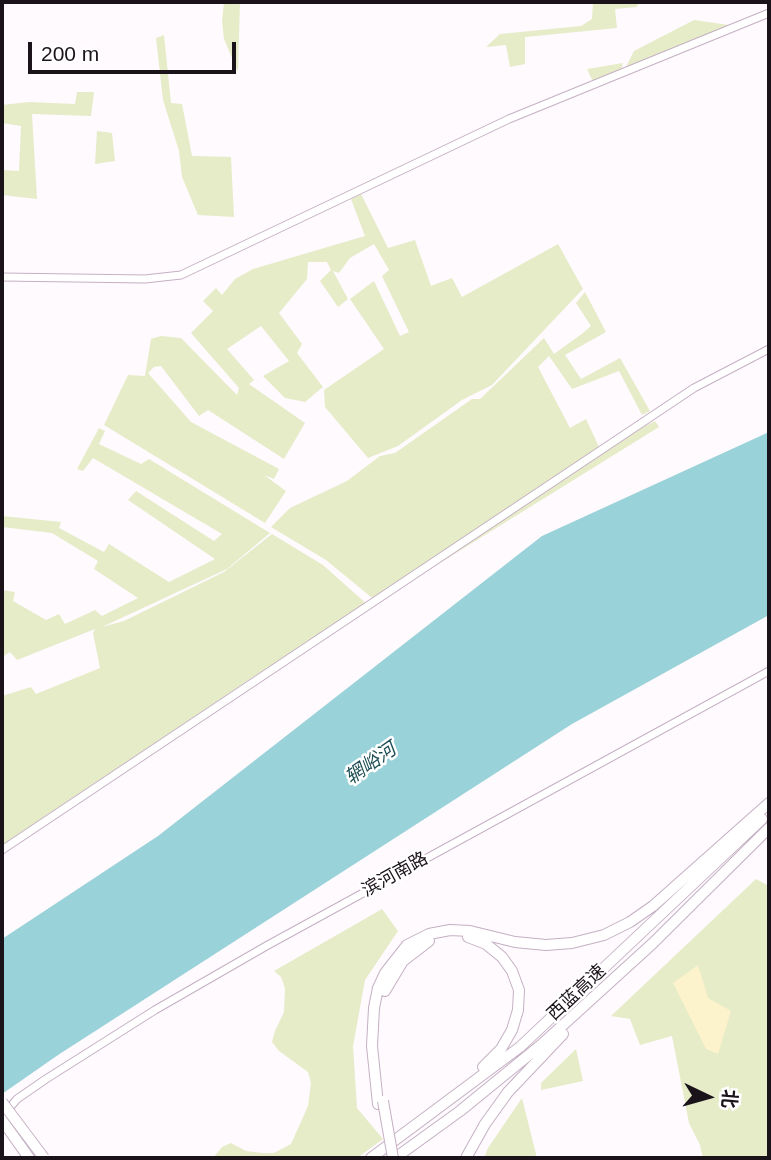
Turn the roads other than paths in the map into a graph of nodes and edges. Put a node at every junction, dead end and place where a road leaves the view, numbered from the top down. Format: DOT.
graph roads {
  1 [pos="769,13"];
  2 [pos="2,277"];
  3 [pos="769,349"];
  4 [pos="769,671"];
  5 [pos="769,803"];
  6 [pos="769,812"];
  7 [pos="769,828"];
  8 [pos="2,850"];
  9 [pos="652,944"];
  10 [pos="2,1102"];
  11 [pos="381,1102"];
  12 [pos="2,1119"];
  13 [pos="424,1120"];
  14 [pos="29,1158"];
  15 [pos="44,1158"];
  16 [pos="370,1158"];
  17 [pos="392,1158"];
  18 [pos="466,1158"];
  1 -- 2 [label="street"];
  3 -- 8 [label="street"];
  4 -- 12 [label="street, 滨河南路"];
  5 -- 11 [label="highway"];
  6 -- 13 [label="highway, 西蓝高速"];
  7 -- 9 [label="highway, 西蓝高速"];
  9 -- 17 [label="highway, 西蓝高速"];
  9 -- 18 [label="highway"];
  10 -- 15 [label="highway, bridge"];
  11 -- 13 [label="highway"];
  11 -- 17 [label="highway, bridge"];
  12 -- 14 [label="highway"];
  13 -- 16 [label="highway, 西蓝高速"];
}
